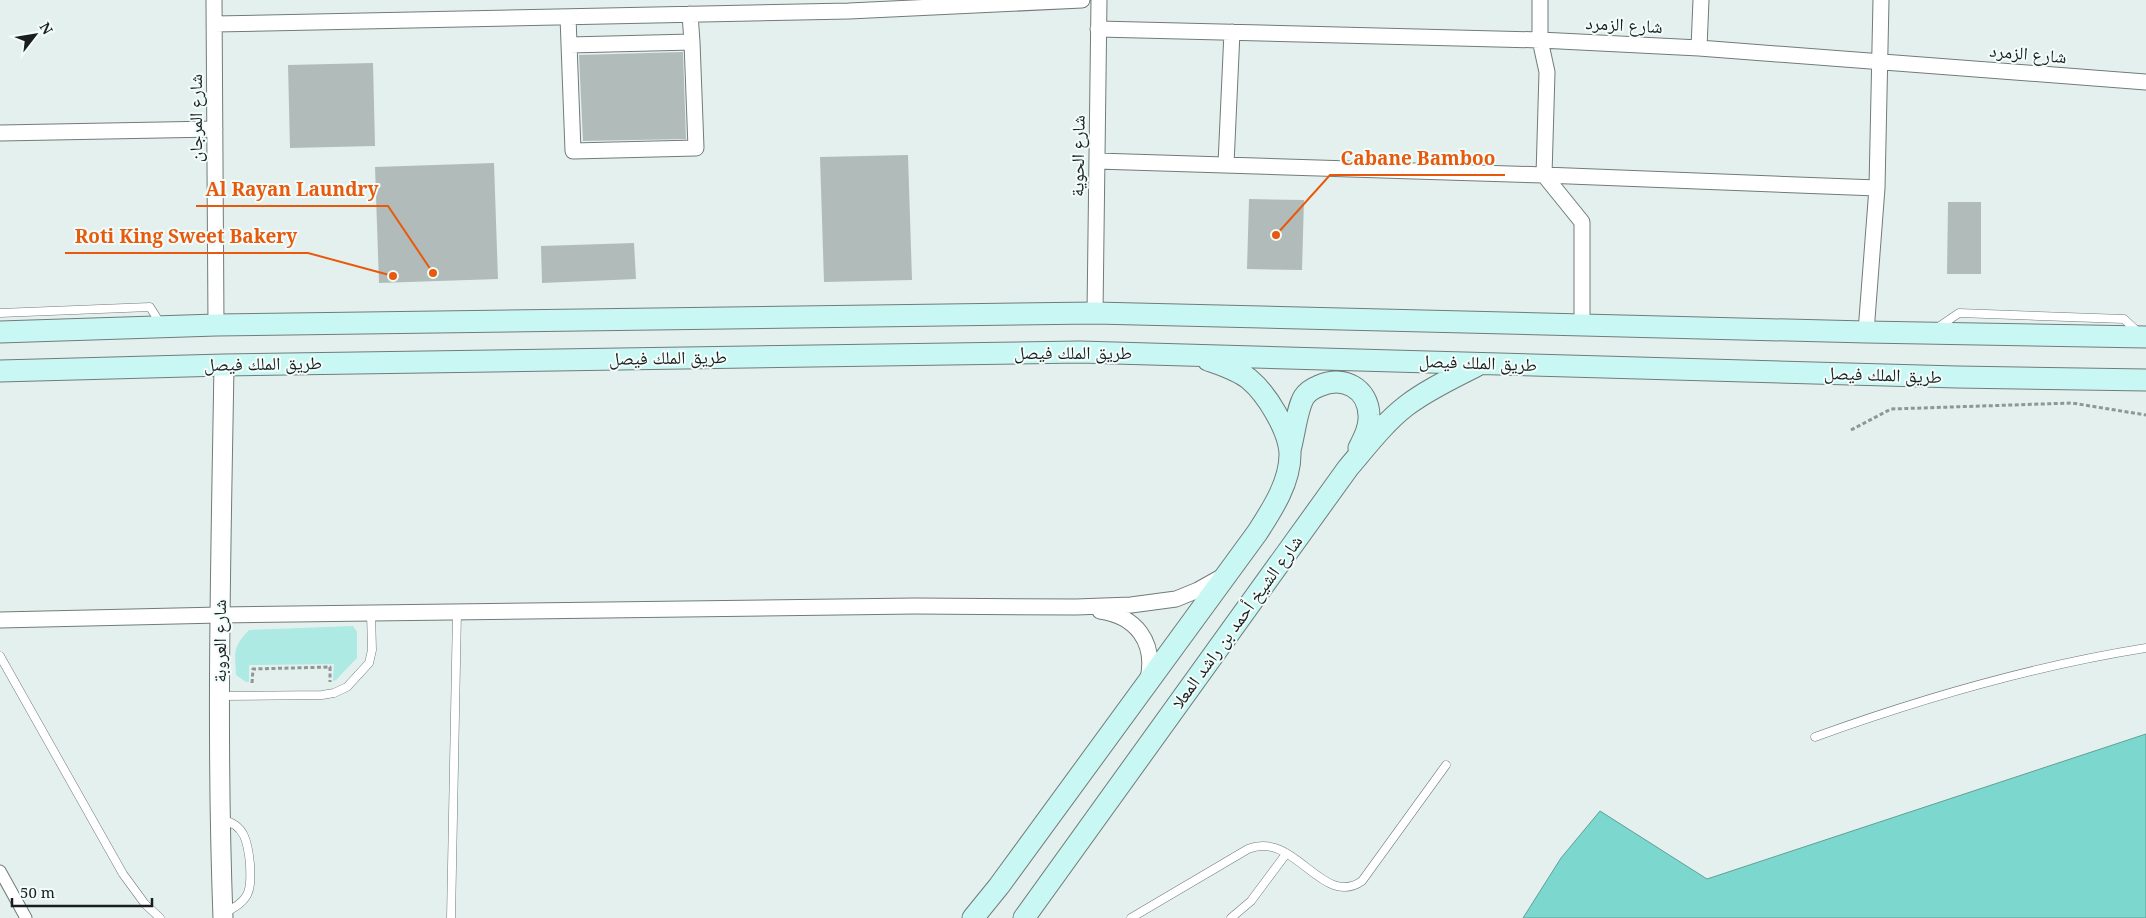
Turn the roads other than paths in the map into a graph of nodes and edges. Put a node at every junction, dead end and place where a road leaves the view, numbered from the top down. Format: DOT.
graph roads {
  1 [pos="214,0"];
  2 [pos="1082,0"];
  3 [pos="1099,0"];
  4 [pos="1540,0"];
  5 [pos="1701,0"];
  6 [pos="1881,0"];
  7 [pos="848,5"];
  8 [pos="690,14"];
  9 [pos="568,17"];
  10 [pos="214,24"];
  11 [pos="1098,29"];
  12 [pos="1232,32"];
  13 [pos="1540,40"];
  14 [pos="692,42"];
  15 [pos="568,45"];
  16 [pos="1699,48"];
  17 [pos="1879,61"];
  18 [pos="2146,82"];
  19 [pos="215,129"];
  20 [pos="0,133"];
  21 [pos="1097,162"];
  22 [pos="1226,164"];
  23 [pos="1544,175"];
  24 [pos="1877,188"];
  25 [pos="0,313"];
  26 [pos="1095,313"];
  27 [pos="1582,325"];
  28 [pos="216,326"];
  29 [pos="163,327"];
  30 [pos="0,332"];
  31 [pos="1866,332"];
  32 [pos="2145,337"];
  33 [pos="1193,354"];
  34 [pos="1484,363"];
  35 [pos="224,365"];
  36 [pos="0,371"];
  37 [pos="2146,380"];
  38 [pos="1290,452"];
  39 [pos="1348,468"];
  40 [pos="1227,574"];
  41 [pos="1076,607"];
  42 [pos="457,612"];
  43 [pos="371,613"];
  44 [pos="220,615"];
  45 [pos="0,620"];
  46 [pos="2146,648"];
  47 [pos="0,656"];
  48 [pos="1146,685"];
  49 [pos="220,696"];
  50 [pos="1815,737"];
  51 [pos="1446,765"];
  52 [pos="220,820"];
  53 [pos="1286,854"];
  54 [pos="0,871"];
  55 [pos="223,915"];
  56 [pos="1029,915"];
  57 [pos="26,918"];
  58 [pos="160,918"];
  59 [pos="451,918"];
  60 [pos="974,918"];
  61 [pos="1131,918"];
  62 [pos="1231,918"];
  1 -- 10 [label="street, شارع المرجان"];
  2 -- 7 [label="street"];
  3 -- 11 [label="street, شارع الحوية"];
  4 -- 13 [label="street"];
  5 -- 16 [label="street"];
  6 -- 17 [label="street"];
  7 -- 8 [label="street"];
  8 -- 9 [label="street"];
  8 -- 14 [label="street"];
  9 -- 10 [label="street"];
  9 -- 15 [label="street"];
  10 -- 19 [label="street, شارع المرجان"];
  11 -- 12 [label="street, شارع الزمرد"];
  11 -- 21 [label="street, شارع الحوية"];
  12 -- 13 [label="street, شارع الزمرد"];
  12 -- 22 [label="street"];
  13 -- 16 [label="street, شارع الزمرد"];
  13 -- 23 [label="street"];
  14 -- 15 [label="street"];
  14 -- 15 [label="street"];
  16 -- 17 [label="street, شارع الزمرد"];
  17 -- 18 [label="street, شارع الزمرد"];
  17 -- 24 [label="street"];
  19 -- 20 [label="street"];
  19 -- 28 [label="street, شارع المرجان"];
  21 -- 22 [label="street"];
  21 -- 26 [label="street, شارع الحوية"];
  22 -- 23 [label="street"];
  23 -- 24 [label="street"];
  23 -- 27 [label="street"];
  24 -- 31 [label="street"];
  25 -- 29 [label="lane"];
  26 -- 27 [label="main road"];
  26 -- 28 [label="main road"];
  27 -- 31 [label="main road"];
  28 -- 29 [label="main road"];
  29 -- 30 [label="main road"];
  31 -- 32 [label="main road"];
  33 -- 34 [label="main road, طريق الملك فيصل"];
  33 -- 35 [label="main road, طريق الملك فيصل"];
  33 -- 38 [label="main road, شارع الشيخ أحمد بن راشد المعلا"];
  34 -- 37 [label="main road, طريق الملك فيصل"];
  34 -- 39 [label="main road, شارع الشيخ أحمد بن راشد المعلا"];
  35 -- 36 [label="main road, طريق الملك فيصل"];
  35 -- 44 [label="street, شارع العروبة"];
  38 -- 39 [label="main road"];
  38 -- 40 [label="main road, شارع الشيخ أحمد بن راشد المعلا"];
  39 -- 56 [label="main road, شارع الشيخ أحمد بن راشد المعلا"];
  40 -- 41 [label="street"];
  40 -- 48 [label="main road, شارع الشيخ أحمد بن راشد المعلا"];
  41 -- 42 [label="street"];
  41 -- 48 [label="street"];
  42 -- 43 [label="street"];
  42 -- 59 [label="lane"];
  43 -- 44 [label="street"];
  43 -- 49 [label="lane"];
  44 -- 45 [label="street"];
  44 -- 49 [label="street, شارع العروبة"];
  46 -- 50 [label="lane"];
  47 -- 58 [label="lane"];
  48 -- 60 [label="main road, شارع الشيخ أحمد بن راشد المعلا"];
  49 -- 52 [label="street, شارع العروبة"];
  51 -- 53 [label="lane"];
  52 -- 55 [label="street, شارع العروبة"];
  52 -- 55 [label="lane"];
  53 -- 61 [label="lane"];
  53 -- 62 [label="lane"];
  54 -- 57 [label="street"];
}
